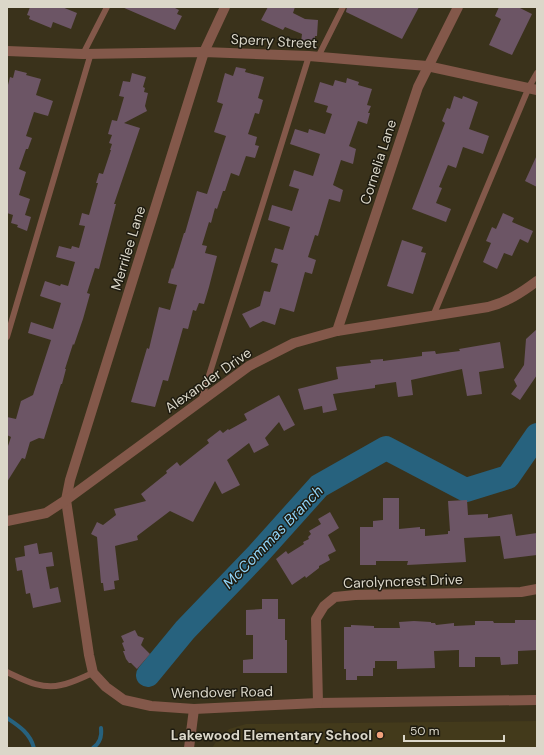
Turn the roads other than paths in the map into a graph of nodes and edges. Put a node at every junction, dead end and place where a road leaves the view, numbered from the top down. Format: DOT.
graph roads {
  1 [pos="107,7"];
  2 [pos="225,7"];
  3 [pos="343,7"];
  4 [pos="458,7"];
  5 [pos="7,51"];
  6 [pos="204,52"];
  7 [pos="87,53"];
  8 [pos="313,57"];
  9 [pos="427,66"];
  10 [pos="537,73"];
  11 [pos="533,88"];
  12 [pos="537,282"];
  13 [pos="433,316"];
  14 [pos="336,331"];
  15 [pos="7,337"];
  16 [pos="201,402"];
  17 [pos="66,500"];
  18 [pos="7,521"];
  19 [pos="537,589"];
  20 [pos="7,672"];
  21 [pos="94,673"];
  22 [pos="537,700"];
  23 [pos="318,703"];
  24 [pos="194,709"];
  25 [pos="189,748"];
  1 -- 7 [label="lane"];
  2 -- 6 [label="street, Merrilee Lane"];
  3 -- 8 [label="lane"];
  4 -- 9 [label="street, Cornelia Lane"];
  5 -- 7 [label="street, Sperry Street"];
  6 -- 7 [label="street, Sperry Street"];
  6 -- 8 [label="street, Sperry Street"];
  6 -- 17 [label="street, Merrilee Lane"];
  7 -- 15 [label="lane"];
  8 -- 9 [label="street, Sperry Street"];
  8 -- 16 [label="lane"];
  9 -- 11 [label="street, Sperry Street"];
  9 -- 14 [label="street, Cornelia Lane"];
  10 -- 11 [label="lane"];
  11 -- 13 [label="lane"];
  12 -- 13 [label="street, Alexander Drive"];
  13 -- 14 [label="street, Alexander Drive"];
  14 -- 16 [label="street, Alexander Drive"];
  16 -- 17 [label="street, Alexander Drive"];
  17 -- 18 [label="street, Alexander Drive"];
  17 -- 21 [label="street, Wendover Road"];
  19 -- 23 [label="street, Carolyncrest Drive"];
  20 -- 21 [label="lane"];
  21 -- 24 [label="street, Wendover Road"];
  22 -- 23 [label="street, Wendover Road"];
  23 -- 24 [label="street, Wendover Road"];
  24 -- 25 [label="street"];
}
